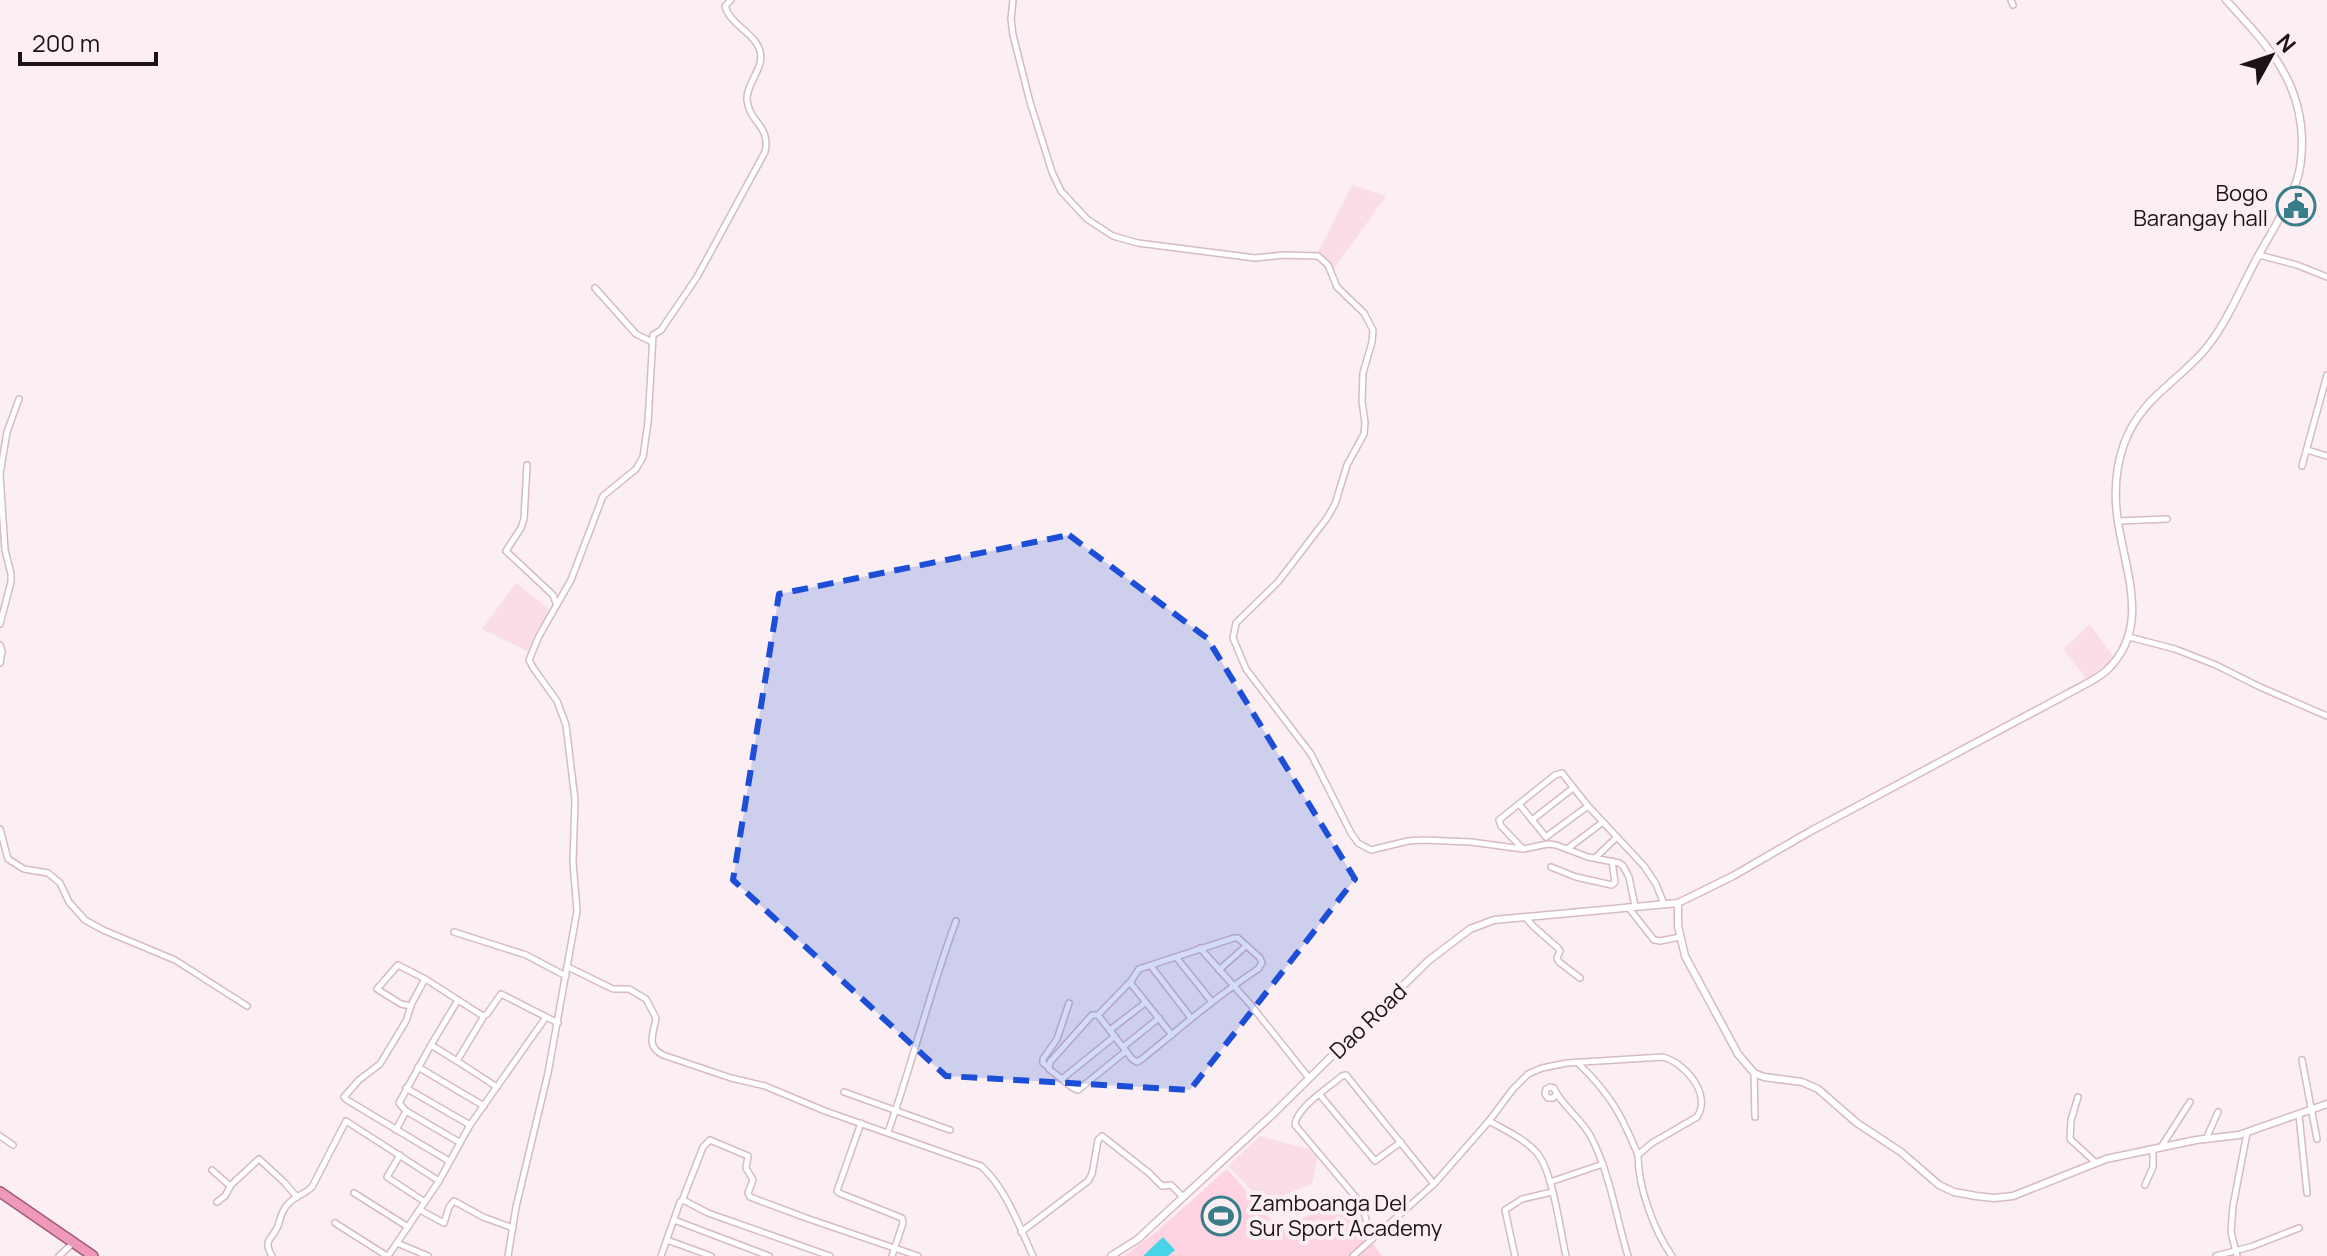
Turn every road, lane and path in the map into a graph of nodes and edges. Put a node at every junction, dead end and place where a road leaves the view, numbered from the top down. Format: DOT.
graph roads {
  1 [pos="731,0"];
  2 [pos="1013,0"];
  3 [pos="2226,0"];
  4 [pos="2259,255"];
  5 [pos="2327,277"];
  6 [pos="595,288"];
  7 [pos="652,342"];
  8 [pos="2327,375"];
  9 [pos="19,399"];
  10 [pos="2307,450"];
  11 [pos="2327,456"];
  12 [pos="527,465"];
  13 [pos="2302,466"];
  14 [pos="0,474"];
  15 [pos="2167,519"];
  16 [pos="2118,521"];
  17 [pos="557,604"];
  18 [pos="0,624"];
  19 [pos="2129,637"];
  20 [pos="0,645"];
  21 [pos="0,663"];
  22 [pos="2327,716"];
  23 [pos="1573,788"];
  24 [pos="1519,804"];
  25 [pos="1588,806"];
  26 [pos="1532,820"];
  27 [pos="1603,822"];
  28 [pos="0,829"];
  29 [pos="1546,837"];
  30 [pos="1617,837"];
  31 [pos="1552,844"];
  32 [pos="1523,849"];
  33 [pos="1566,849"];
  34 [pos="1595,858"];
  35 [pos="1612,861"];
  36 [pos="1551,867"];
  37 [pos="1678,903"];
  38 [pos="1664,904"];
  39 [pos="1631,906"];
  40 [pos="1525,917"];
  41 [pos="956,921"];
  42 [pos="454,932"];
  43 [pos="1680,937"];
  44 [pos="1246,946"];
  45 [pos="1200,948"];
  46 [pos="1176,957"];
  47 [pos="1151,966"];
  48 [pos="568,967"];
  49 [pos="1219,970"];
  50 [pos="566,976"];
  51 [pos="1580,978"];
  52 [pos="425,979"];
  53 [pos="1131,981"];
  54 [pos="1234,987"];
  55 [pos="458,1000"];
  56 [pos="1212,1002"];
  57 [pos="1069,1003"];
  58 [pos="1145,1003"];
  59 [pos="247,1006"];
  60 [pos="411,1006"];
  61 [pos="1098,1015"];
  62 [pos="485,1016"];
  63 [pos="546,1017"];
  64 [pos="1159,1018"];
  65 [pos="1191,1018"];
  66 [pos="558,1023"];
  67 [pos="1113,1033"];
  68 [pos="1172,1035"];
  69 [pos="431,1045"];
  70 [pos="1125,1049"];
  71 [pos="2302,1060"];
  72 [pos="457,1061"];
  73 [pos="1577,1062"];
  74 [pos="418,1067"];
  75 [pos="1048,1067"];
  76 [pos="1754,1073"];
  77 [pos="1309,1078"];
  78 [pos="1062,1079"];
  79 [pos="497,1087"];
  80 [pos="406,1088"];
  81 [pos="844,1092"];
  82 [pos="1320,1095"];
  83 [pos="1556,1095"];
  84 [pos="2078,1097"];
  85 [pos="2190,1102"];
  86 [pos="2327,1104"];
  87 [pos="484,1106"];
  88 [pos="2312,1109"];
  89 [pos="896,1110"];
  90 [pos="406,1111"];
  91 [pos="2218,1112"];
  92 [pos="2299,1115"];
  93 [pos="1755,1117"];
  94 [pos="1489,1121"];
  95 [pos="861,1123"];
  96 [pos="470,1125"];
  97 [pos="396,1130"];
  98 [pos="950,1130"];
  99 [pos="888,1132"];
  100 [pos="2247,1133"];
  101 [pos="0,1136"];
  102 [pos="2206,1139"];
  103 [pos="2317,1139"];
  104 [pos="459,1142"];
  105 [pos="1401,1142"];
  106 [pos="13,1145"];
  107 [pos="2161,1147"];
  108 [pos="2153,1149"];
  109 [pos="400,1155"];
  110 [pos="1638,1155"];
  111 [pos="449,1161"];
  112 [pos="2095,1162"];
  113 [pos="1603,1164"];
  114 [pos="212,1170"];
  115 [pos="439,1181"];
  116 [pos="1550,1182"];
  117 [pos="1434,1184"];
  118 [pos="2145,1185"];
  119 [pos="230,1186"];
  120 [pos="0,1192"];
  121 [pos="1552,1192"];
  122 [pos="354,1193"];
  123 [pos="2307,1193"];
  124 [pos="297,1197"];
  125 [pos="1183,1197"];
  126 [pos="682,1201"];
  127 [pos="217,1202"];
  128 [pos="425,1202"];
  129 [pos="420,1210"];
  130 [pos="674,1220"];
  131 [pos="335,1223"];
  132 [pos="408,1227"];
  133 [pos="513,1228"];
  134 [pos="2299,1228"];
  135 [pos="1021,1232"];
  136 [pos="1372,1238"];
  137 [pos="667,1240"];
  138 [pos="74,1243"];
  139 [pos="397,1243"];
  140 [pos="893,1253"];
  141 [pos="2236,1253"];
  142 [pos="59,1256"];
  143 [pos="93,1256"];
  144 [pos="272,1256"];
  145 [pos="388,1256"];
  146 [pos="428,1256"];
  147 [pos="508,1256"];
  148 [pos="661,1256"];
  149 [pos="711,1256"];
  150 [pos="769,1256"];
  151 [pos="830,1256"];
  152 [pos="918,1256"];
  153 [pos="1033,1256"];
  154 [pos="1111,1256"];
  155 [pos="1353,1256"];
  156 [pos="1515,1256"];
  157 [pos="1566,1256"];
  158 [pos="1628,1256"];
  159 [pos="1672,1256"];
  160 [pos="2216,1256"];
  1 -- 7 [label="street"];
  2 -- 32 [label="street"];
  3 -- 4 [label="street"];
  4 -- 5 [label="street"];
  4 -- 16 [label="street"];
  6 -- 7 [label="street"];
  7 -- 17 [label="street"];
  8 -- 10 [label="street"];
  9 -- 14 [label="street"];
  10 -- 11 [label="street"];
  10 -- 13 [label="street"];
  12 -- 17 [label="street"];
  14 -- 18 [label="street"];
  15 -- 16 [label="street"];
  16 -- 19 [label="street"];
  17 -- 48 [label="street"];
  19 -- 22 [label="street"];
  19 -- 37 [label="street"];
  20 -- 21 [label="street"];
  23 -- 24 [label="street"];
  23 -- 25 [label="street"];
  23 -- 26 [label="street"];
  24 -- 26 [label="street"];
  24 -- 32 [label="street"];
  25 -- 27 [label="street"];
  25 -- 29 [label="street"];
  26 -- 29 [label="street"];
  27 -- 30 [label="street"];
  27 -- 33 [label="street"];
  28 -- 59 [label="street"];
  29 -- 31 [label="street"];
  30 -- 34 [label="street"];
  30 -- 38 [label="street"];
  31 -- 32 [label="street"];
  31 -- 33 [label="street"];
  33 -- 34 [label="street"];
  34 -- 35 [label="street"];
  35 -- 36 [label="street"];
  35 -- 39 [label="street"];
  37 -- 38 [label="street, Dao Road"];
  37 -- 43 [label="street"];
  38 -- 39 [label="street, Dao Road"];
  39 -- 40 [label="street, Dao Road"];
  39 -- 43 [label="street"];
  40 -- 51 [label="street"];
  40 -- 77 [label="street, Dao Road"];
  41 -- 89 [label="street"];
  42 -- 50 [label="street"];
  43 -- 76 [label="street"];
  44 -- 45 [label="street"];
  44 -- 49 [label="street"];
  44 -- 54 [label="street"];
  45 -- 46 [label="street"];
  45 -- 49 [label="street"];
  46 -- 47 [label="street"];
  46 -- 56 [label="street"];
  47 -- 53 [label="street"];
  47 -- 65 [label="street"];
  48 -- 50 [label="street"];
  48 -- 95 [label="street"];
  49 -- 54 [label="street"];
  50 -- 66 [label="street"];
  52 -- 55 [label="street"];
  52 -- 60 [label="street"];
  52 -- 60 [label="street"];
  53 -- 58 [label="street"];
  53 -- 61 [label="street"];
  54 -- 56 [label="street"];
  54 -- 77 [label="street"];
  55 -- 62 [label="street"];
  55 -- 69 [label="street"];
  56 -- 65 [label="street"];
  57 -- 75 [label="street"];
  58 -- 64 [label="street"];
  58 -- 67 [label="street"];
  60 -- 97 [label="street"];
  61 -- 67 [label="street"];
  61 -- 75 [label="street"];
  62 -- 63 [label="street"];
  62 -- 72 [label="street"];
  63 -- 66 [label="street"];
  63 -- 79 [label="street"];
  64 -- 68 [label="street"];
  64 -- 70 [label="street"];
  65 -- 68 [label="street"];
  66 -- 133 [label="street"];
  67 -- 70 [label="street"];
  67 -- 78 [label="street"];
  68 -- 70 [label="street"];
  69 -- 72 [label="street"];
  69 -- 74 [label="street"];
  70 -- 78 [label="street"];
  71 -- 88 [label="street"];
  72 -- 79 [label="street"];
  73 -- 94 [label="street"];
  73 -- 110 [label="street"];
  73 -- 110 [label="street"];
  74 -- 80 [label="street"];
  74 -- 87 [label="street"];
  75 -- 78 [label="street"];
  76 -- 93 [label="street"];
  76 -- 112 [label="street"];
  77 -- 125 [label="street, Dao Road"];
  79 -- 87 [label="street"];
  80 -- 90 [label="street"];
  80 -- 96 [label="street"];
  81 -- 89 [label="street"];
  82 -- 105 [label="street"];
  82 -- 105 [label="street"];
  82 -- 136 [label="street"];
  83 -- 113 [label="street"];
  84 -- 112 [label="street"];
  85 -- 107 [label="street"];
  86 -- 88 [label="street"];
  87 -- 96 [label="street"];
  88 -- 92 [label="street"];
  88 -- 103 [label="street"];
  89 -- 98 [label="street"];
  89 -- 99 [label="street"];
  90 -- 97 [label="street"];
  90 -- 104 [label="street"];
  91 -- 102 [label="street"];
  92 -- 100 [label="street"];
  92 -- 123 [label="street"];
  94 -- 116 [label="street"];
  94 -- 117 [label="street"];
  95 -- 99 [label="street"];
  95 -- 140 [label="street"];
  96 -- 104 [label="street"];
  97 -- 111 [label="street"];
  99 -- 135 [label="street"];
  100 -- 102 [label="street"];
  100 -- 141 [label="street"];
  101 -- 106 [label="street"];
  102 -- 107 [label="street"];
  104 -- 111 [label="street"];
  105 -- 117 [label="street"];
  107 -- 108 [label="street"];
  108 -- 112 [label="street"];
  108 -- 118 [label="street"];
  109 -- 115 [label="street"];
  109 -- 124 [label="street"];
  109 -- 128 [label="street"];
  110 -- 159 [label="street"];
  111 -- 115 [label="street"];
  113 -- 116 [label="street"];
  113 -- 158 [label="street"];
  114 -- 119 [label="street"];
  115 -- 128 [label="street"];
  116 -- 121 [label="street"];
  117 -- 136 [label="street"];
  119 -- 124 [label="street"];
  119 -- 127 [label="street"];
  120 -- 138 [label="highway"];
  121 -- 156 [label="street"];
  121 -- 157 [label="street"];
  122 -- 132 [label="street"];
  124 -- 144 [label="street"];
  125 -- 135 [label="street"];
  125 -- 154 [label="street, Dao Road"];
  126 -- 130 [label="street"];
  126 -- 140 [label="street"];
  126 -- 151 [label="street"];
  128 -- 129 [label="street"];
  129 -- 132 [label="street"];
  129 -- 133 [label="street"];
  130 -- 137 [label="street"];
  130 -- 150 [label="street"];
  131 -- 145 [label="street"];
  132 -- 139 [label="street"];
  133 -- 147 [label="street"];
  134 -- 141 [label="street"];
  135 -- 153 [label="street"];
  136 -- 155 [label="street"];
  137 -- 148 [label="street"];
  137 -- 149 [label="street"];
  138 -- 142 [label="street"];
  138 -- 143 [label="highway"];
  139 -- 145 [label="street"];
  139 -- 146 [label="street"];
  140 -- 152 [label="street"];
  141 -- 160 [label="street"];
}
